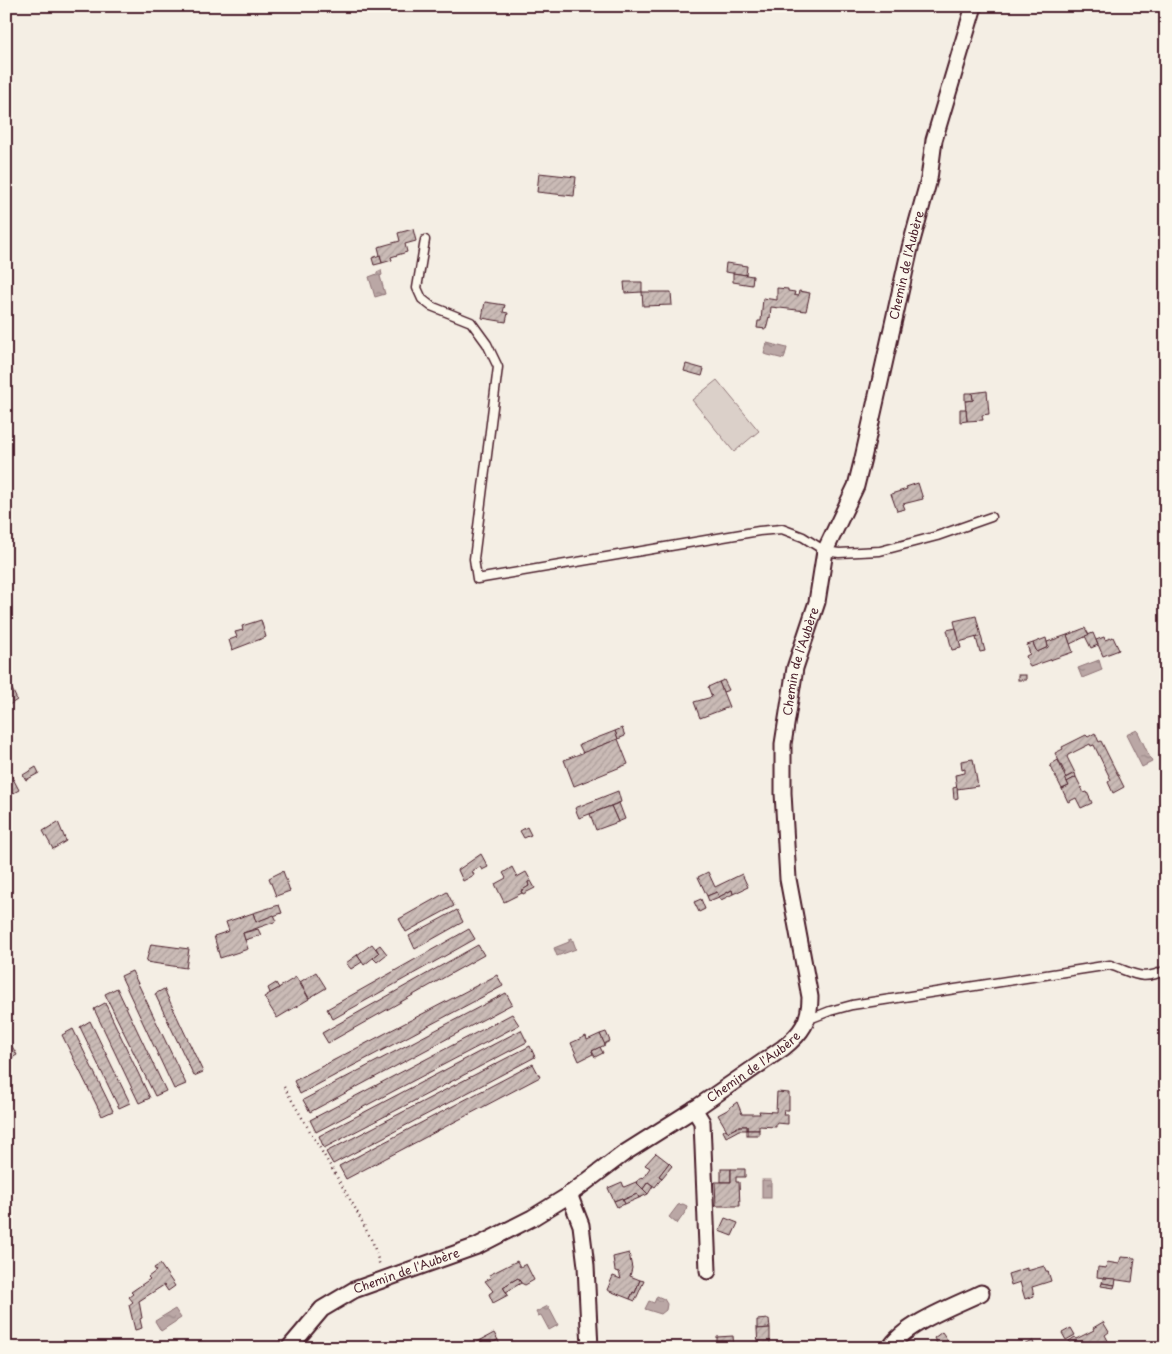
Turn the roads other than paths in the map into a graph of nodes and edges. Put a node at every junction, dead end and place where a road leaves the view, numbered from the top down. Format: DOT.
graph roads {
  1 [pos="974,6"];
  2 [pos="425,240"];
  3 [pos="991,517"];
  4 [pos="825,551"];
  5 [pos="1166,970"];
  6 [pos="807,1020"];
  7 [pos="694,1109"];
  8 [pos="569,1194"];
  9 [pos="708,1271"];
  10 [pos="981,1293"];
  11 [pos="289,1348"];
  12 [pos="590,1348"];
  13 [pos="890,1348"];
  1 -- 4 [label="street, Chemin de l'Aubère"];
  2 -- 4 [label="lane"];
  3 -- 4 [label="lane"];
  4 -- 6 [label="street, Chemin de l'Aubère"];
  5 -- 6 [label="lane"];
  6 -- 7 [label="street, Chemin de l'Aubère"];
  7 -- 8 [label="street, Chemin de l'Aubère"];
  7 -- 9 [label="street"];
  8 -- 11 [label="street, Chemin de l'Aubère"];
  8 -- 12 [label="street"];
  10 -- 13 [label="street"];
}
